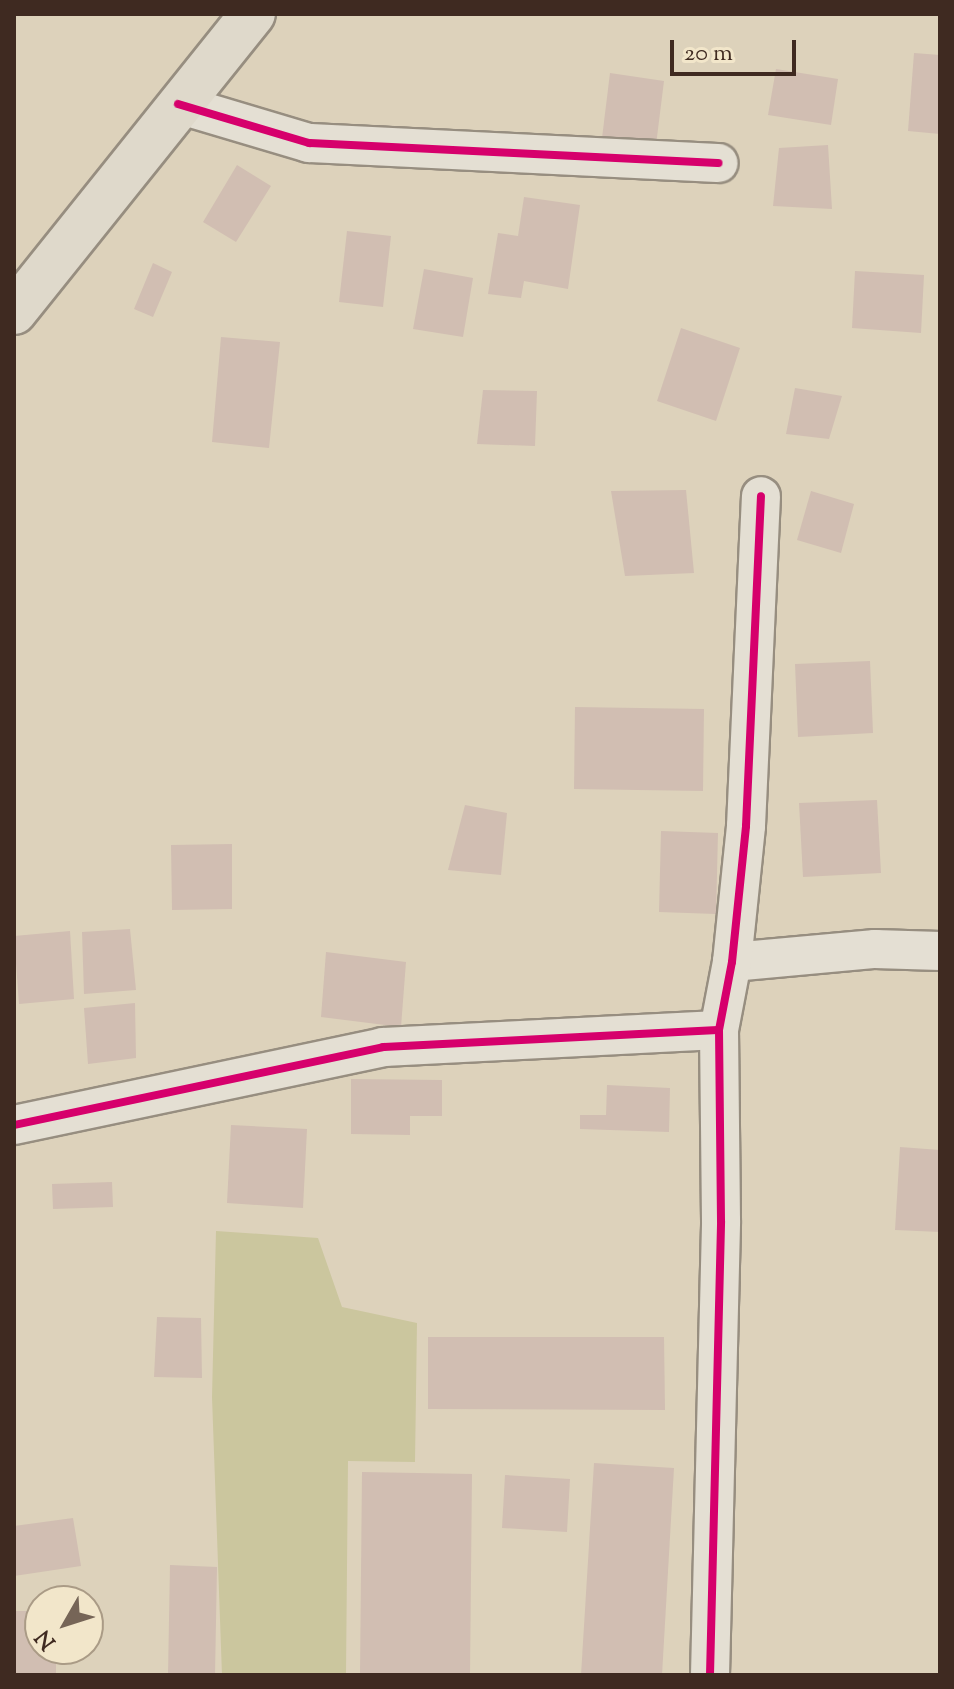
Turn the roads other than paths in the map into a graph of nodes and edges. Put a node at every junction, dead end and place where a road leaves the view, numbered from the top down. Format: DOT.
graph roads {
  1 [pos="253,14"];
  2 [pos="178,104"];
  3 [pos="719,163"];
  4 [pos="14,312"];
  5 [pos="761,496"];
  6 [pos="940,951"];
  7 [pos="732,962"];
  8 [pos="719,1030"];
  9 [pos="14,1125"];
  10 [pos="710,1675"];
  1 -- 2 [label="main road"];
  2 -- 3 [label="street"];
  2 -- 4 [label="main road"];
  5 -- 7 [label="street"];
  6 -- 7 [label="street"];
  7 -- 8 [label="street"];
  8 -- 9 [label="street"];
  8 -- 10 [label="street"];
}
